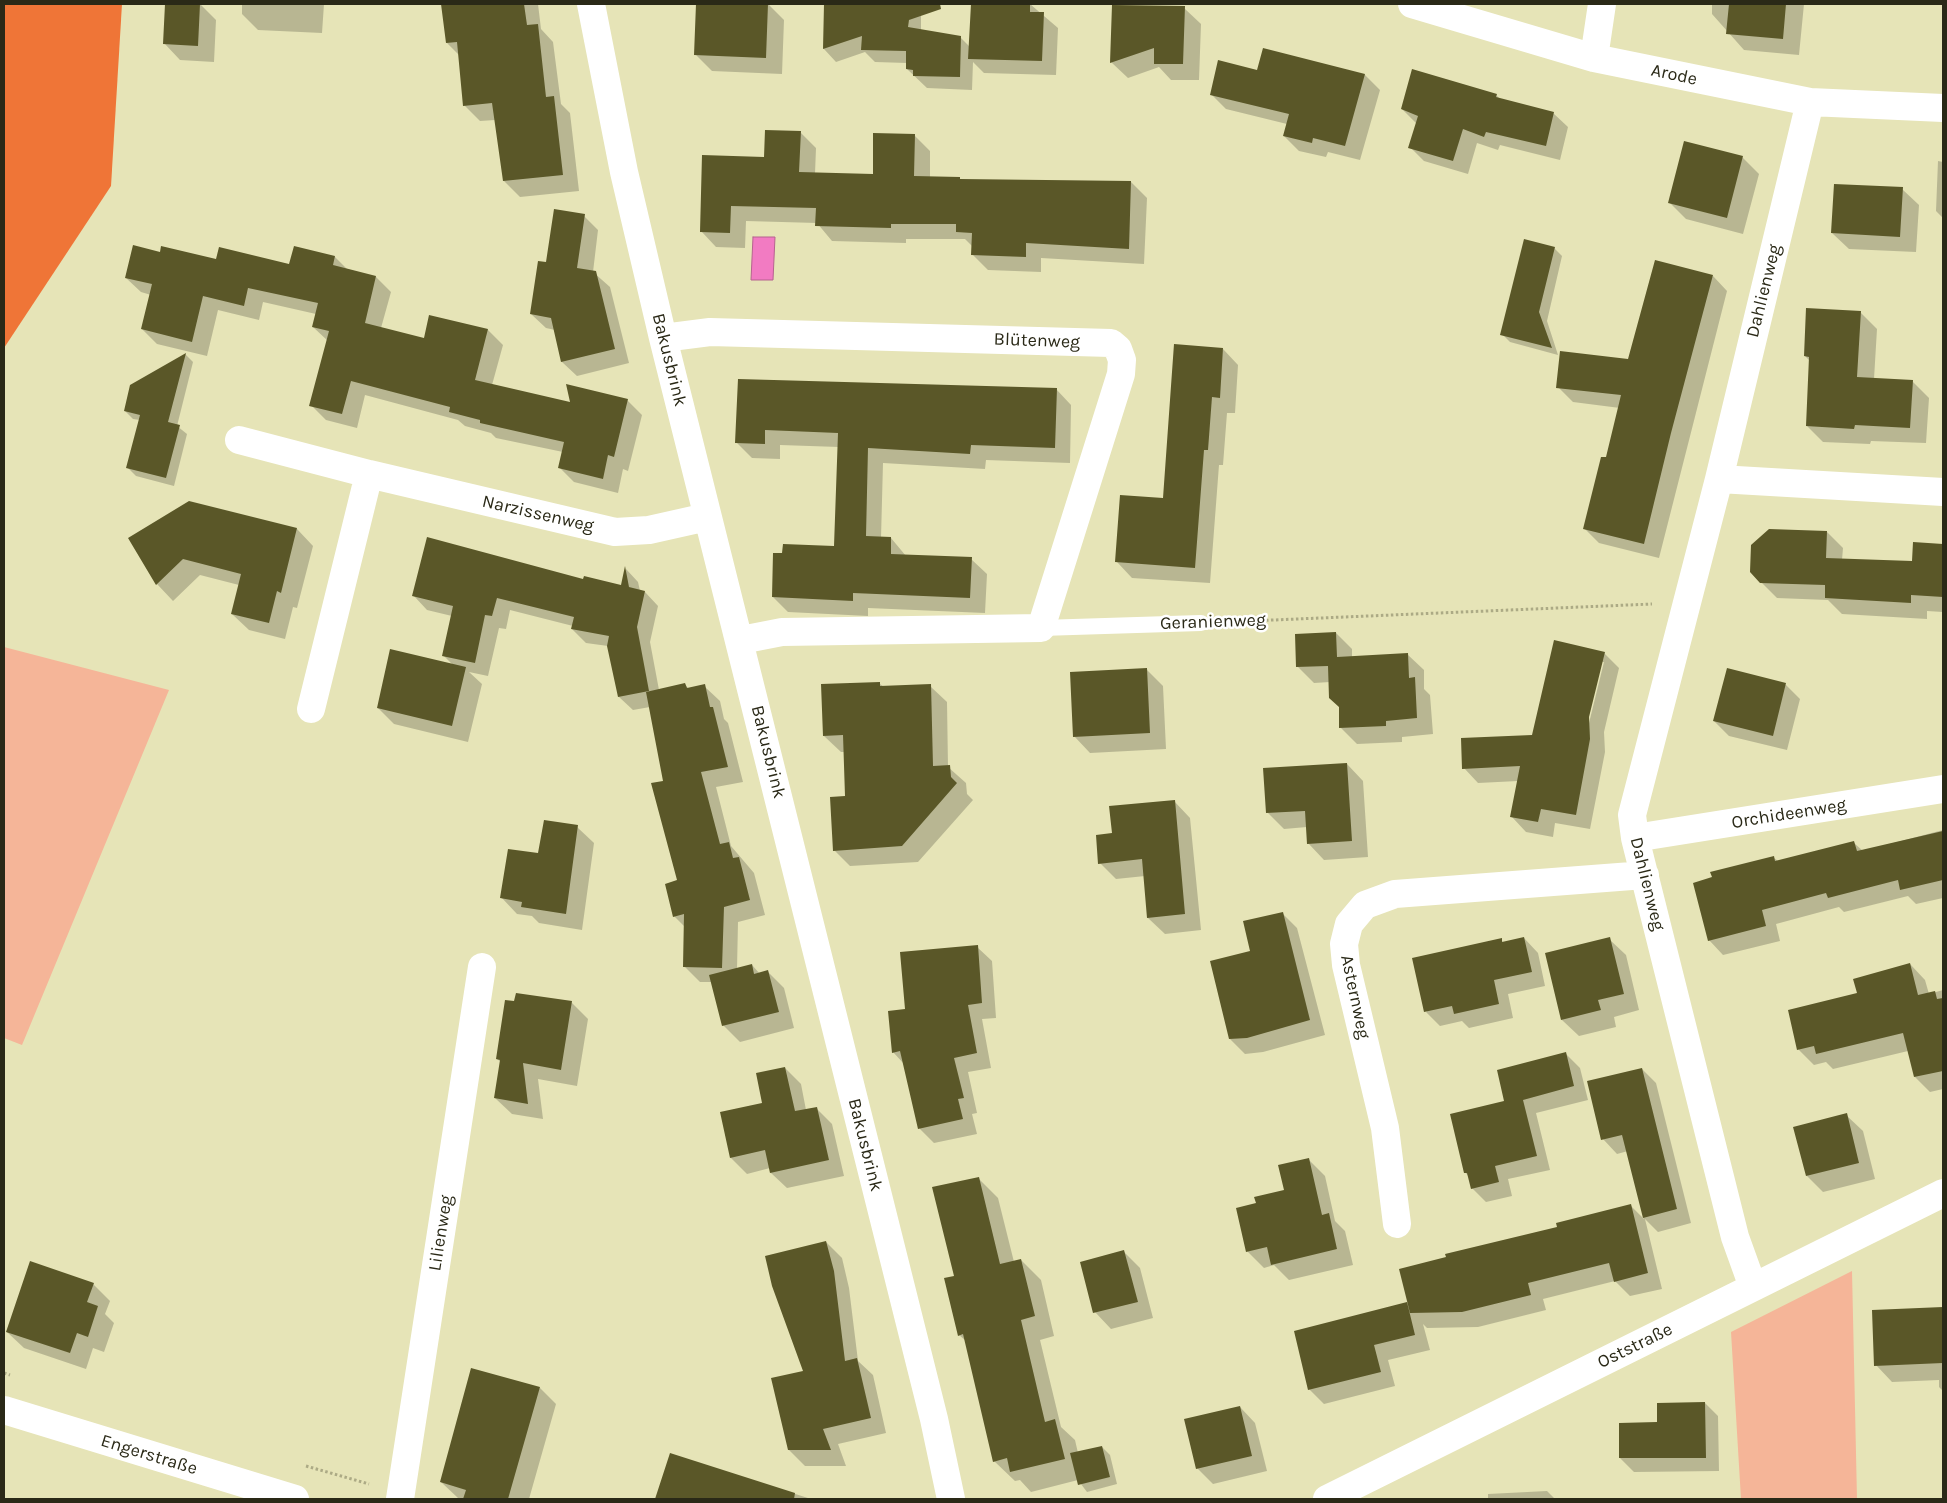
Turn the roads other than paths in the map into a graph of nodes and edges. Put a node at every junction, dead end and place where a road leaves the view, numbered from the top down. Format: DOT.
graph roads {
  1 [pos="591,4"];
  2 [pos="1412,4"];
  3 [pos="1602,4"];
  4 [pos="1594,58"];
  5 [pos="1810,102"];
  6 [pos="1943,108"];
  7 [pos="664,338"];
  8 [pos="239,440"];
  9 [pos="369,474"];
  10 [pos="1719,479"];
  11 [pos="1943,492"];
  12 [pos="707,517"];
  13 [pos="1201,623"];
  14 [pos="1041,628"];
  15 [pos="741,640"];
  16 [pos="311,709"];
  17 [pos="1943,789"];
  18 [pos="1635,838"];
  19 [pos="1645,875"];
  20 [pos="482,967"];
  21 [pos="1943,1193"];
  22 [pos="1398,1224"];
  23 [pos="1753,1287"];
  24 [pos="4,1410"];
  25 [pos="295,1499"];
  26 [pos="400,1499"];
  27 [pos="951,1499"];
  28 [pos="1327,1499"];
  1 -- 7 [label="street, Bakusbrink"];
  2 -- 4 [label="street, Arode"];
  3 -- 4 [label="street"];
  4 -- 5 [label="street, Arode"];
  5 -- 6 [label="street, Arode"];
  5 -- 10 [label="street, Dahlienweg"];
  7 -- 12 [label="street, Bakusbrink"];
  7 -- 14 [label="street, Blütenweg"];
  8 -- 9 [label="street, Narzissenweg"];
  9 -- 12 [label="street, Narzissenweg"];
  9 -- 16 [label="street"];
  10 -- 11 [label="street"];
  10 -- 18 [label="street, Dahlienweg"];
  12 -- 15 [label="street, Bakusbrink"];
  13 -- 14 [label="lane, Geranienweg"];
  14 -- 15 [label="street, Geranienweg"];
  15 -- 27 [label="street, Bakusbrink"];
  17 -- 18 [label="street, Orchideenweg"];
  18 -- 19 [label="street, Dahlienweg"];
  19 -- 22 [label="street, Asternweg"];
  19 -- 23 [label="street, Dahlienweg"];
  20 -- 26 [label="street, Lilienweg"];
  21 -- 23 [label="street, Oststraße"];
  23 -- 28 [label="street, Oststraße"];
  24 -- 25 [label="street, Engerstraße"];
}
